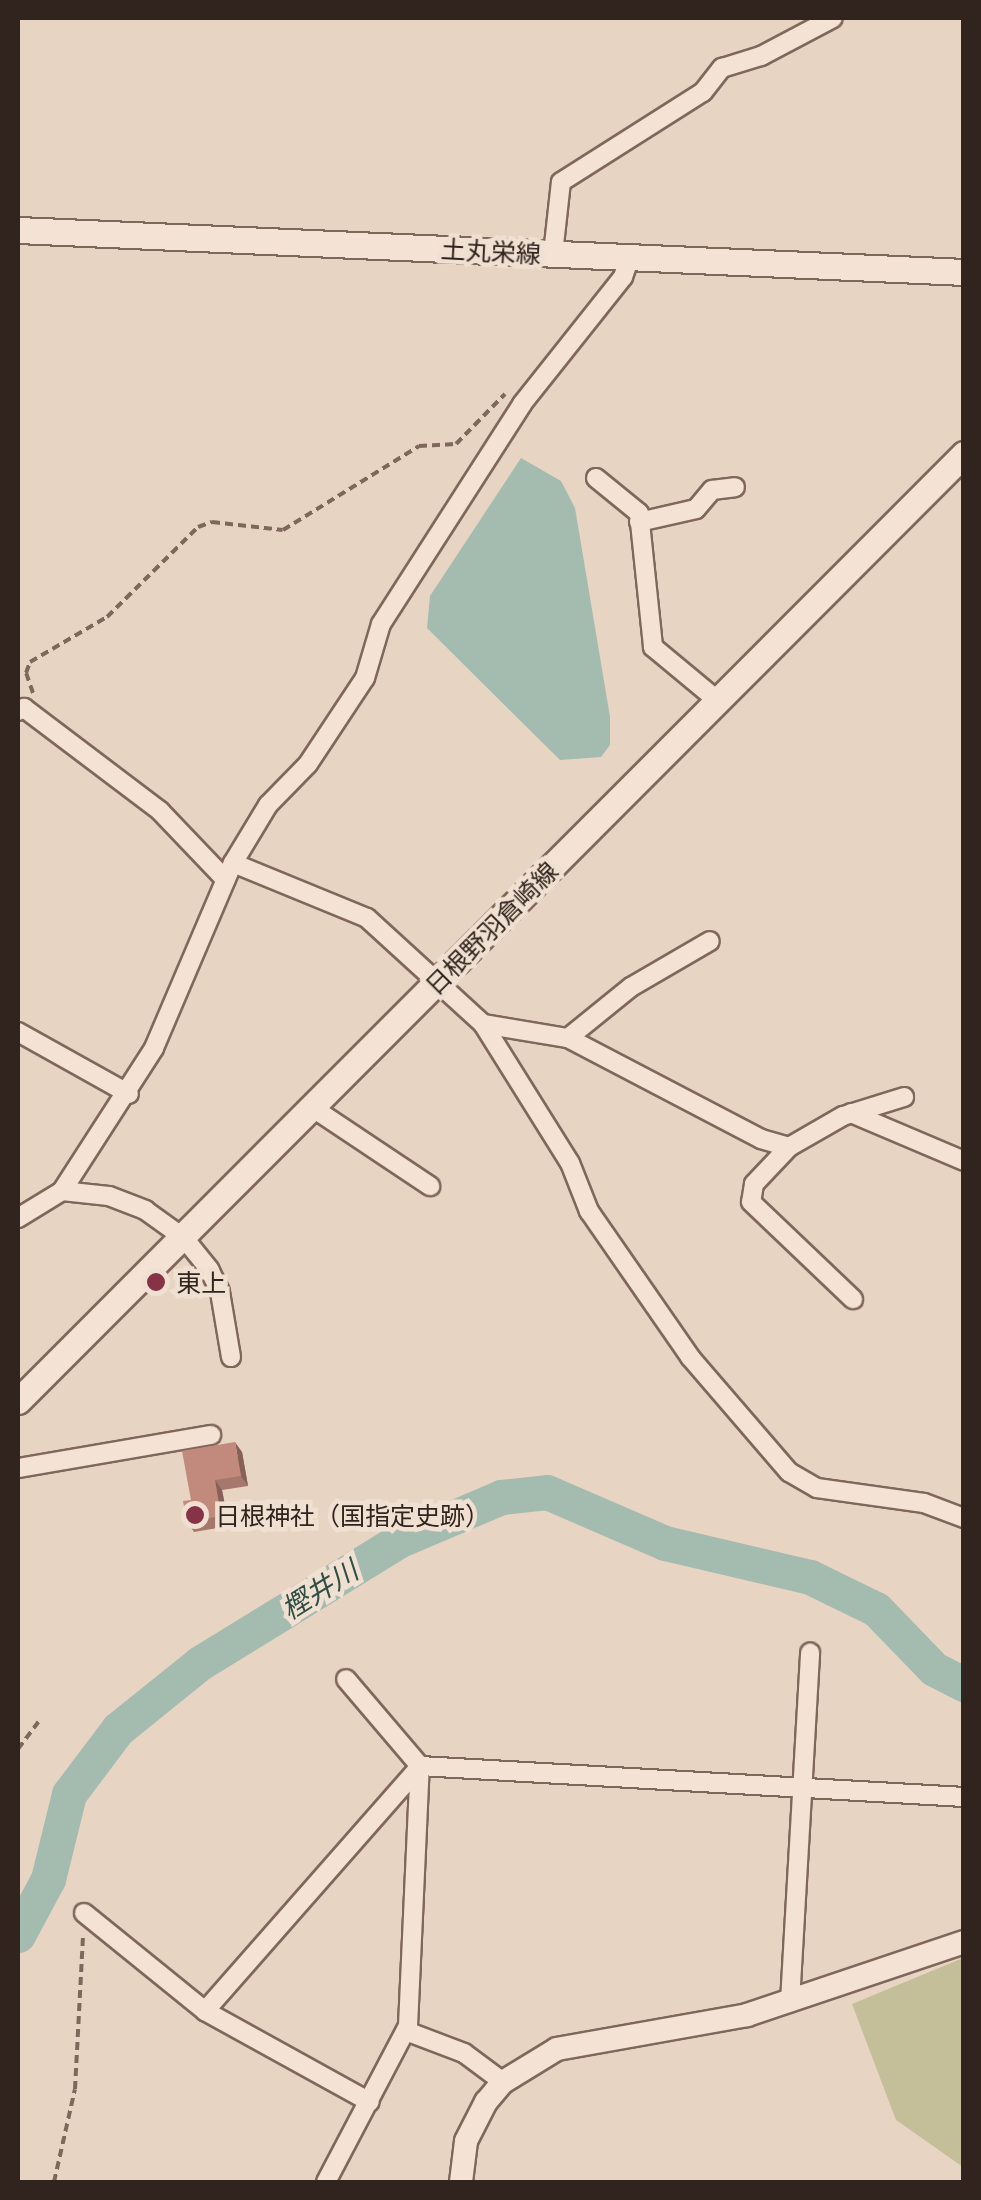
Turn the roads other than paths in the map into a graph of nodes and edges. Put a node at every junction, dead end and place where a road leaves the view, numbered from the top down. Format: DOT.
graph roads {
  1 [pos="833,18"];
  2 [pos="18,230"];
  3 [pos="552,254"];
  4 [pos="630,257"];
  5 [pos="964,272"];
  6 [pos="964,454"];
  7 [pos="596,478"];
  8 [pos="736,488"];
  9 [pos="640,522"];
  10 [pos="718,701"];
  11 [pos="21,710"];
  12 [pos="230,871"];
  13 [pos="710,941"];
  14 [pos="438,981"];
  15 [pos="483,1024"];
  16 [pos="18,1032"];
  17 [pos="568,1038"];
  18 [pos="128,1094"];
  19 [pos="904,1097"];
  20 [pos="312,1108"];
  21 [pos="851,1112"];
  22 [pos="789,1147"];
  23 [pos="964,1161"];
  24 [pos="430,1186"];
  25 [pos="62,1191"];
  26 [pos="18,1218"];
  27 [pos="184,1238"];
  28 [pos="853,1299"];
  29 [pos="231,1357"];
  30 [pos="18,1401"];
  31 [pos="211,1435"];
  32 [pos="18,1468"];
  33 [pos="964,1518"];
  34 [pos="810,1653"];
  35 [pos="346,1678"];
  36 [pos="420,1766"];
  37 [pos="803,1788"];
  38 [pos="964,1798"];
  39 [pos="84,1913"];
  40 [pos="964,1942"];
  41 [pos="790,2002"];
  42 [pos="205,2011"];
  43 [pos="406,2032"];
  44 [pos="503,2082"];
  45 [pos="370,2102"];
  46 [pos="326,2182"];
  47 [pos="461,2182"];
  1 -- 3 [label="street"];
  2 -- 3 [label="main road, 土丸栄線"];
  3 -- 4 [label="main road, 土丸栄線"];
  4 -- 5 [label="main road, 土丸栄線"];
  4 -- 12 [label="street"];
  6 -- 10 [label="main road, 日根野羽倉崎線"];
  7 -- 9 [label="street"];
  8 -- 9 [label="street"];
  9 -- 10 [label="street"];
  10 -- 14 [label="main road, 日根野羽倉崎線"];
  11 -- 12 [label="street"];
  12 -- 14 [label="street"];
  12 -- 18 [label="street"];
  13 -- 17 [label="street"];
  14 -- 15 [label="street"];
  14 -- 20 [label="main road, 日根野羽倉崎線"];
  15 -- 17 [label="street"];
  15 -- 33 [label="street"];
  16 -- 18 [label="street"];
  17 -- 22 [label="street"];
  18 -- 25 [label="street"];
  19 -- 21 [label="street"];
  20 -- 24 [label="street"];
  20 -- 27 [label="main road, 日根野羽倉崎線"];
  21 -- 22 [label="street"];
  21 -- 23 [label="street"];
  22 -- 28 [label="street"];
  25 -- 26 [label="street"];
  25 -- 27 [label="street"];
  27 -- 29 [label="street"];
  27 -- 30 [label="main road, 日根野羽倉崎線"];
  31 -- 32 [label="street"];
  34 -- 37 [label="street"];
  35 -- 36 [label="street"];
  36 -- 37 [label="street"];
  36 -- 42 [label="street"];
  36 -- 43 [label="street"];
  37 -- 38 [label="street"];
  37 -- 41 [label="street"];
  39 -- 42 [label="street"];
  40 -- 41 [label="street"];
  41 -- 44 [label="street"];
  42 -- 45 [label="street"];
  43 -- 44 [label="street"];
  43 -- 45 [label="street"];
  44 -- 47 [label="street"];
  45 -- 46 [label="street"];
}
